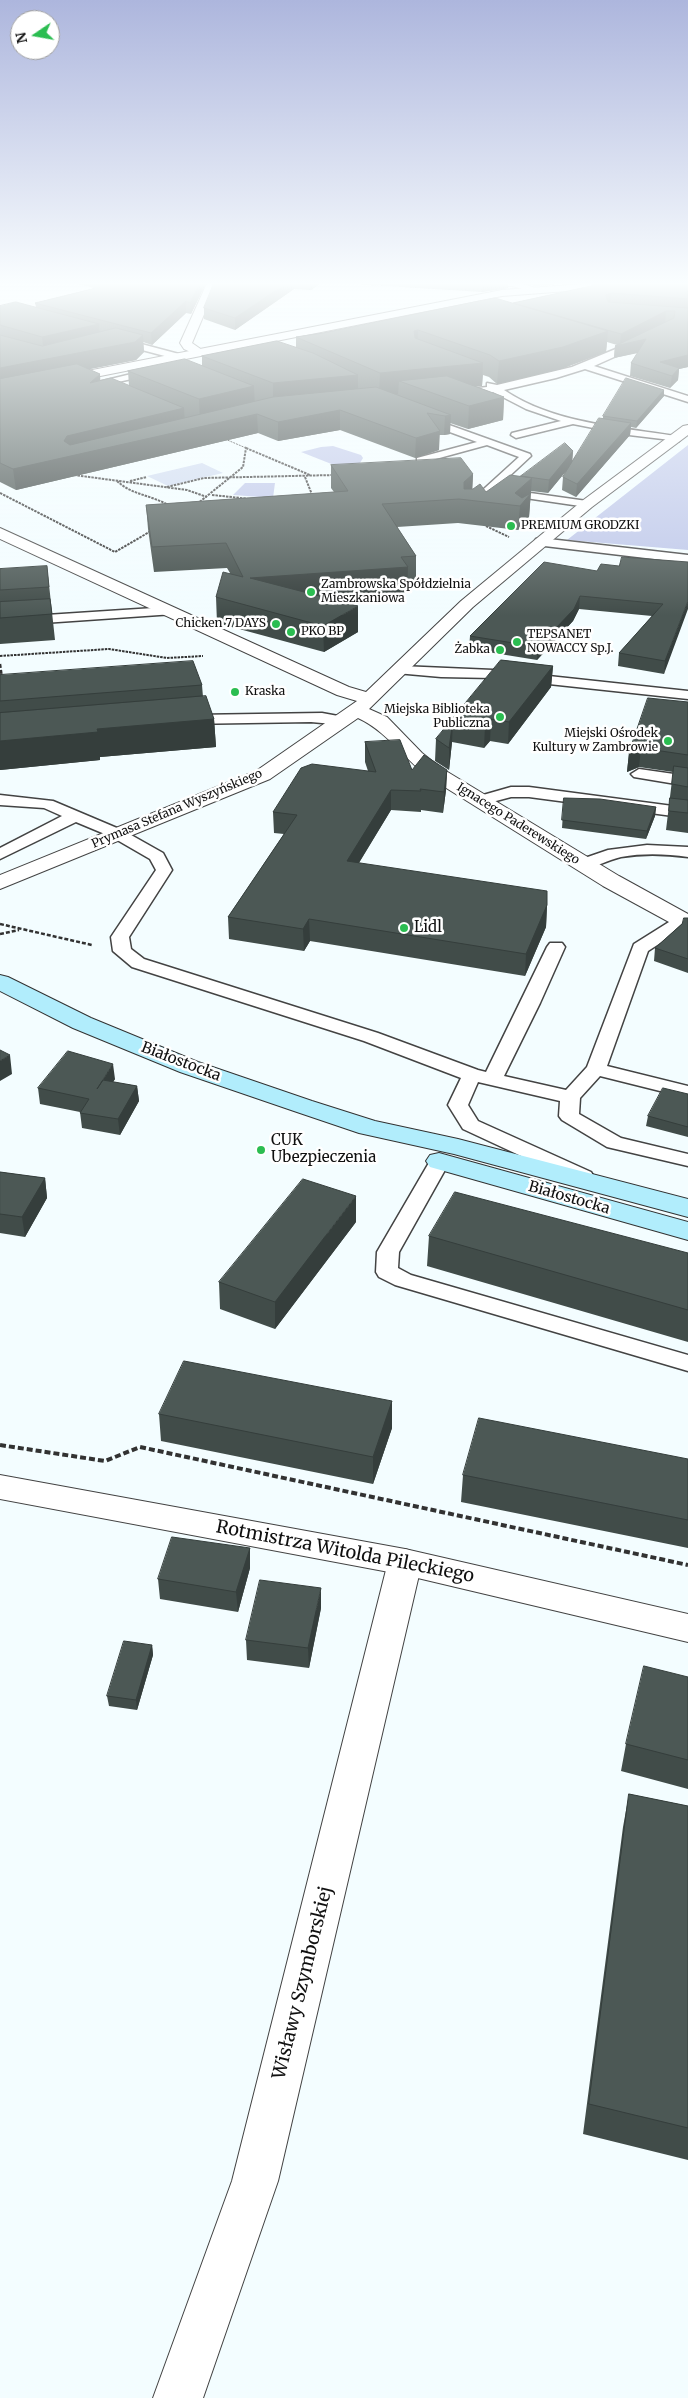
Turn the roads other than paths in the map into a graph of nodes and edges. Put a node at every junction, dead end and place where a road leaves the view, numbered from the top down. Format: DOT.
graph roads {
  1 [pos="457,393"];
  2 [pos="501,393"];
  3 [pos="669,393"];
  4 [pos="446,394"];
  5 [pos="688,399"];
  6 [pos="414,416"];
  7 [pos="572,421"];
  8 [pos="682,434"];
  9 [pos="516,435"];
  10 [pos="488,442"];
  11 [pos="421,460"];
  12 [pos="489,490"];
  13 [pos="544,498"];
  14 [pos="587,504"];
  15 [pos="532,508"];
  16 [pos="468,509"];
  17 [pos="0,533"];
  18 [pos="536,546"];
  19 [pos="688,559"];
  20 [pos="168,611"];
  21 [pos="0,622"];
  22 [pos="401,670"];
  23 [pos="493,674"];
  24 [pos="482,688"];
  25 [pos="688,695"];
  26 [pos="357,710"];
  27 [pos="173,721"];
  28 [pos="639,774"];
  29 [pos="688,781"];
  30 [pos="0,800"];
  31 [pos="482,800"];
  32 [pos="688,813"];
  33 [pos="75,816"];
  34 [pos="118,834"];
  35 [pos="688,852"];
  36 [pos="0,854"];
  37 [pos="582,864"];
  38 [pos="0,883"];
  39 [pos="685,922"];
  40 [pos="556,947"];
  41 [pos="0,982"];
  42 [pos="596,1069"];
  43 [pos="482,1078"];
  44 [pos="688,1092"];
  45 [pos="570,1097"];
  46 [pos="368,1127"];
  47 [pos="688,1160"];
  48 [pos="440,1161"];
  49 [pos="596,1182"];
  50 [pos="688,1208"];
  51 [pos="688,1231"];
  52 [pos="688,1363"];
  53 [pos="0,1486"];
  54 [pos="405,1562"];
  55 [pos="688,1628"];
  56 [pos="178,2398"];
  1 -- 4 [label="lane"];
  2 -- 7 [label="lane"];
  3 -- 5 [label="lane"];
  6 -- 10 [label="lane"];
  7 -- 8 [label="lane"];
  7 -- 9 [label="lane"];
  8 -- 14 [label="street, Prymasa Stefana Wyszyńskiego"];
  10 -- 11 [label="lane"];
  10 -- 12 [label="lane"];
  12 -- 13 [label="lane"];
  12 -- 16 [label="lane"];
  13 -- 14 [label="lane"];
  13 -- 15 [label="lane"];
  14 -- 18 [label="street, Prymasa Stefana Wyszyńskiego"];
  17 -- 20 [label="street, Ignacego Paderewskiego"];
  18 -- 19 [label="lane"];
  18 -- 22 [label="street, Prymasa Stefana Wyszyńskiego"];
  20 -- 21 [label="lane"];
  20 -- 26 [label="street, Ignacego Paderewskiego"];
  22 -- 23 [label="lane"];
  22 -- 26 [label="street, Prymasa Stefana Wyszyńskiego"];
  23 -- 24 [label="lane"];
  23 -- 25 [label="lane"];
  26 -- 27 [label="lane"];
  26 -- 31 [label="street, Ignacego Paderewskiego"];
  26 -- 34 [label="street, Prymasa Stefana Wyszyńskiego"];
  28 -- 29 [label="lane"];
  30 -- 33 [label="lane"];
  31 -- 32 [label="lane"];
  31 -- 37 [label="street, Ignacego Paderewskiego"];
  33 -- 34 [label="lane"];
  33 -- 36 [label="lane"];
  34 -- 38 [label="street, Prymasa Stefana Wyszyńskiego"];
  34 -- 43 [label="lane"];
  35 -- 37 [label="lane"];
  37 -- 39 [label="street, Ignacego Paderewskiego"];
  39 -- 42 [label="lane"];
  40 -- 43 [label="lane"];
  41 -- 46 [label="main road, Białostocka"];
  42 -- 44 [label="lane"];
  42 -- 45 [label="lane"];
  43 -- 45 [label="lane"];
  43 -- 49 [label="lane"];
  45 -- 47 [label="lane"];
  46 -- 48 [label="main road, Białostocka"];
  46 -- 49 [label="main road, Białostocka"];
  48 -- 51 [label="main road, Białostocka"];
  48 -- 52 [label="lane"];
  49 -- 50 [label="main road, Białostocka"];
  53 -- 54 [label="street, Rotmistrza Witolda Pileckiego"];
  54 -- 55 [label="street, Rotmistrza Witolda Pileckiego"];
  54 -- 56 [label="street, Wisławy Szymborskiej"];
}
